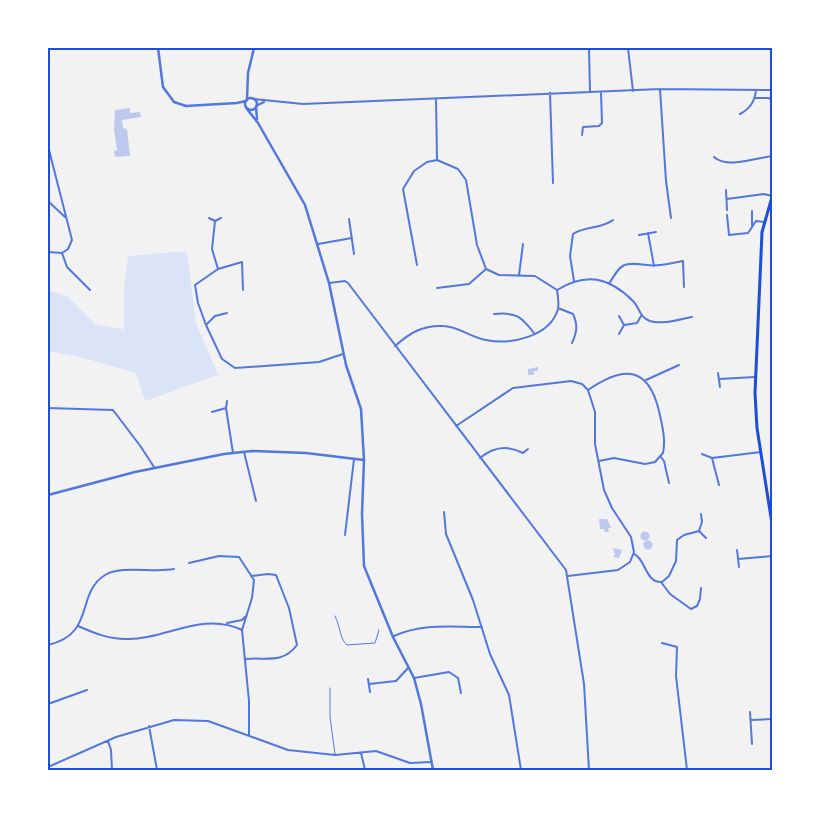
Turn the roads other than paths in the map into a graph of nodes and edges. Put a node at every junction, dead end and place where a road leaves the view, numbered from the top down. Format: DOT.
graph roads {
  1 [pos="158,48"];
  2 [pos="254,48"];
  3 [pos="589,48"];
  4 [pos="628,48"];
  5 [pos="247,87"];
  6 [pos="660,89"];
  7 [pos="756,90"];
  8 [pos="772,90"];
  9 [pos="633,91"];
  10 [pos="590,92"];
  11 [pos="601,92"];
  12 [pos="550,93"];
  13 [pos="253,98"];
  14 [pos="755,98"];
  15 [pos="436,99"];
  16 [pos="246,100"];
  17 [pos="772,100"];
  18 [pos="266,101"];
  19 [pos="237,103"];
  20 [pos="256,106"];
  21 [pos="247,108"];
  22 [pos="740,114"];
  23 [pos="258,123"];
  24 [pos="582,135"];
  25 [pos="48,146"];
  26 [pos="772,156"];
  27 [pos="714,157"];
  28 [pos="437,160"];
  29 [pos="552,182"];
  30 [pos="726,190"];
  31 [pos="772,196"];
  32 [pos="727,199"];
  33 [pos="48,201"];
  34 [pos="727,210"];
  35 [pos="752,211"];
  36 [pos="727,215"];
  37 [pos="65,217"];
  38 [pos="209,218"];
  39 [pos="221,218"];
  40 [pos="670,218"];
  41 [pos="348,219"];
  42 [pos="614,220"];
  43 [pos="214,221"];
  44 [pos="764,222"];
  45 [pos="752,228"];
  46 [pos="656,232"];
  47 [pos="648,233"];
  48 [pos="639,235"];
  49 [pos="352,238"];
  50 [pos="318,244"];
  51 [pos="523,244"];
  52 [pos="48,252"];
  53 [pos="62,253"];
  54 [pos="354,254"];
  55 [pos="416,265"];
  56 [pos="654,266"];
  57 [pos="218,269"];
  58 [pos="486,269"];
  59 [pos="519,275"];
  60 [pos="574,281"];
  61 [pos="329,283"];
  62 [pos="610,284"];
  63 [pos="684,287"];
  64 [pos="437,288"];
  65 [pos="90,290"];
  66 [pos="243,290"];
  67 [pos="557,290"];
  68 [pos="558,308"];
  69 [pos="227,313"];
  70 [pos="494,314"];
  71 [pos="619,316"];
  72 [pos="641,316"];
  73 [pos="692,317"];
  74 [pos="206,325"];
  75 [pos="624,325"];
  76 [pos="534,333"];
  77 [pos="619,334"];
  78 [pos="572,343"];
  79 [pos="395,346"];
  80 [pos="343,354"];
  81 [pos="679,364"];
  82 [pos="718,373"];
  83 [pos="755,376"];
  84 [pos="719,379"];
  85 [pos="646,380"];
  86 [pos="552,383"];
  87 [pos="720,386"];
  88 [pos="552,389"];
  89 [pos="588,390"];
  90 [pos="226,401"];
  91 [pos="48,408"];
  92 [pos="226,408"];
  93 [pos="212,412"];
  94 [pos="456,426"];
  95 [pos="528,448"];
  96 [pos="244,452"];
  97 [pos="761,452"];
  98 [pos="233,453"];
  99 [pos="523,453"];
  100 [pos="702,454"];
  101 [pos="527,455"];
  102 [pos="661,457"];
  103 [pos="480,458"];
  104 [pos="712,458"];
  105 [pos="354,459"];
  106 [pos="364,460"];
  107 [pos="598,461"];
  108 [pos="155,469"];
  109 [pos="673,474"];
  110 [pos="667,475"];
  111 [pos="669,483"];
  112 [pos="719,485"];
  113 [pos="48,495"];
  114 [pos="256,501"];
  115 [pos="444,512"];
  116 [pos="703,516"];
  117 [pos="772,524"];
  118 [pos="699,531"];
  119 [pos="345,535"];
  120 [pos="706,538"];
  121 [pos="738,550"];
  122 [pos="634,554"];
  123 [pos="772,556"];
  124 [pos="738,559"];
  125 [pos="189,563"];
  126 [pos="739,567"];
  127 [pos="174,569"];
  128 [pos="251,576"];
  129 [pos="568,576"];
  130 [pos="661,582"];
  131 [pos="701,588"];
  132 [pos="247,615"];
  133 [pos="335,616"];
  134 [pos="227,623"];
  135 [pos="78,626"];
  136 [pos="482,627"];
  137 [pos="242,630"];
  138 [pos="379,630"];
  139 [pos="393,637"];
  140 [pos="662,644"];
  141 [pos="48,645"];
  142 [pos="245,659"];
  143 [pos="409,666"];
  144 [pos="414,678"];
  145 [pos="368,679"];
  146 [pos="369,684"];
  147 [pos="330,688"];
  148 [pos="87,690"];
  149 [pos="370,692"];
  150 [pos="461,693"];
  151 [pos="48,704"];
  152 [pos="750,712"];
  153 [pos="772,719"];
  154 [pos="751,720"];
  155 [pos="149,726"];
  156 [pos="250,735"];
  157 [pos="108,740"];
  158 [pos="752,744"];
  159 [pos="361,753"];
  160 [pos="336,755"];
  161 [pos="431,762"];
  162 [pos="48,766"];
  163 [pos="112,770"];
  164 [pos="157,770"];
  165 [pos="365,770"];
  166 [pos="433,770"];
  167 [pos="521,770"];
  168 [pos="589,770"];
  169 [pos="687,770"];
  1 -- 19 [label="street"];
  2 -- 5 [label="street"];
  3 -- 10 [label="street"];
  4 -- 9 [label="street"];
  5 -- 13 [label="street"];
  5 -- 16 [label="street"];
  6 -- 7 [label="street"];
  6 -- 9 [label="street"];
  6 -- 40 [label="street"];
  7 -- 8 [label="street"];
  7 -- 14 [label="street"];
  9 -- 11 [label="street"];
  10 -- 11 [label="street"];
  10 -- 12 [label="street"];
  11 -- 24 [label="street"];
  12 -- 15 [label="street"];
  12 -- 29 [label="street"];
  13 -- 16 [label="street"];
  13 -- 18 [label="street"];
  13 -- 20 [label="street"];
  14 -- 17 [label="street"];
  14 -- 22 [label="street"];
  15 -- 18 [label="street"];
  15 -- 28 [label="street"];
  16 -- 19 [label="street"];
  16 -- 21 [label="street"];
  18 -- 20 [label="street"];
  19 -- 21 [label="street"];
  20 -- 21 [label="street"];
  20 -- 23 [label="street"];
  21 -- 23 [label="street"];
  23 -- 50 [label="street"];
  25 -- 37 [label="street"];
  26 -- 27 [label="street"];
  28 -- 55 [label="street"];
  28 -- 58 [label="street"];
  30 -- 32 [label="street"];
  31 -- 32 [label="street"];
  31 -- 44 [label="main road"];
  32 -- 34 [label="street"];
  33 -- 37 [label="street"];
  35 -- 45 [label="street"];
  36 -- 45 [label="street"];
  37 -- 53 [label="street"];
  38 -- 43 [label="street"];
  39 -- 43 [label="street"];
  41 -- 49 [label="street"];
  42 -- 60 [label="street"];
  43 -- 57 [label="street"];
  44 -- 45 [label="street"];
  44 -- 83 [label="main road"];
  46 -- 47 [label="street"];
  47 -- 48 [label="street"];
  47 -- 56 [label="street"];
  49 -- 50 [label="street"];
  49 -- 54 [label="street"];
  50 -- 61 [label="street"];
  51 -- 59 [label="street"];
  52 -- 53 [label="street"];
  53 -- 65 [label="street"];
  56 -- 62 [label="street"];
  56 -- 63 [label="street"];
  57 -- 66 [label="street"];
  57 -- 74 [label="street"];
  58 -- 59 [label="street"];
  58 -- 64 [label="street"];
  59 -- 67 [label="street"];
  60 -- 62 [label="street"];
  60 -- 67 [label="street"];
  61 -- 79 [label="street"];
  61 -- 80 [label="street"];
  62 -- 72 [label="street"];
  67 -- 68 [label="street"];
  68 -- 76 [label="street"];
  68 -- 78 [label="street"];
  69 -- 74 [label="street"];
  70 -- 76 [label="street"];
  71 -- 75 [label="street"];
  72 -- 73 [label="street"];
  72 -- 75 [label="street"];
  74 -- 80 [label="street"];
  75 -- 77 [label="street"];
  76 -- 79 [label="street"];
  79 -- 94 [label="street"];
  80 -- 106 [label="street"];
  81 -- 85 [label="street"];
  82 -- 84 [label="street"];
  83 -- 84 [label="street"];
  83 -- 97 [label="main road"];
  84 -- 87 [label="street"];
  85 -- 89 [label="street"];
  85 -- 102 [label="street"];
  86 -- 88 [label="street"];
  86 -- 89 [label="street"];
  86 -- 94 [label="street"];
  89 -- 107 [label="street"];
  90 -- 92 [label="street"];
  91 -- 108 [label="street"];
  92 -- 93 [label="street"];
  92 -- 98 [label="street"];
  94 -- 103 [label="street"];
  95 -- 99 [label="street"];
  96 -- 98 [label="street"];
  96 -- 105 [label="street"];
  96 -- 114 [label="street"];
  97 -- 104 [label="street"];
  97 -- 117 [label="main road"];
  98 -- 108 [label="street"];
  99 -- 101 [label="street"];
  99 -- 103 [label="street"];
  100 -- 104 [label="street"];
  102 -- 107 [label="street"];
  102 -- 110 [label="street"];
  103 -- 129 [label="street"];
  104 -- 112 [label="street"];
  105 -- 106 [label="street"];
  105 -- 119 [label="street"];
  106 -- 139 [label="street"];
  107 -- 122 [label="street"];
  108 -- 113 [label="street"];
  109 -- 110 [label="street"];
  110 -- 111 [label="street"];
  115 -- 136 [label="street"];
  116 -- 118 [label="street"];
  118 -- 120 [label="street"];
  118 -- 130 [label="street"];
  121 -- 124 [label="street"];
  122 -- 129 [label="street"];
  122 -- 130 [label="street"];
  123 -- 124 [label="street"];
  124 -- 126 [label="street"];
  125 -- 128 [label="street"];
  127 -- 135 [label="street"];
  128 -- 132 [label="street"];
  128 -- 142 [label="street"];
  129 -- 168 [label="street"];
  130 -- 131 [label="street"];
  132 -- 134 [label="street"];
  132 -- 137 [label="street"];
  133 -- 138 [label="lane"];
  134 -- 135 [label="street"];
  134 -- 137 [label="street"];
  135 -- 141 [label="street"];
  136 -- 139 [label="street"];
  136 -- 167 [label="street"];
  137 -- 142 [label="street"];
  139 -- 143 [label="street"];
  140 -- 169 [label="street"];
  142 -- 156 [label="street"];
  143 -- 144 [label="street"];
  143 -- 146 [label="street"];
  144 -- 150 [label="street"];
  144 -- 161 [label="street"];
  145 -- 146 [label="street"];
  146 -- 149 [label="street"];
  147 -- 160 [label="lane"];
  148 -- 151 [label="street"];
  152 -- 154 [label="street"];
  153 -- 154 [label="street"];
  154 -- 158 [label="street"];
  155 -- 156 [label="street"];
  155 -- 157 [label="street"];
  155 -- 164 [label="street"];
  156 -- 160 [label="street"];
  157 -- 162 [label="street"];
  157 -- 163 [label="street"];
  159 -- 160 [label="street"];
  159 -- 161 [label="street"];
  159 -- 165 [label="street"];
  161 -- 166 [label="street"];
}
